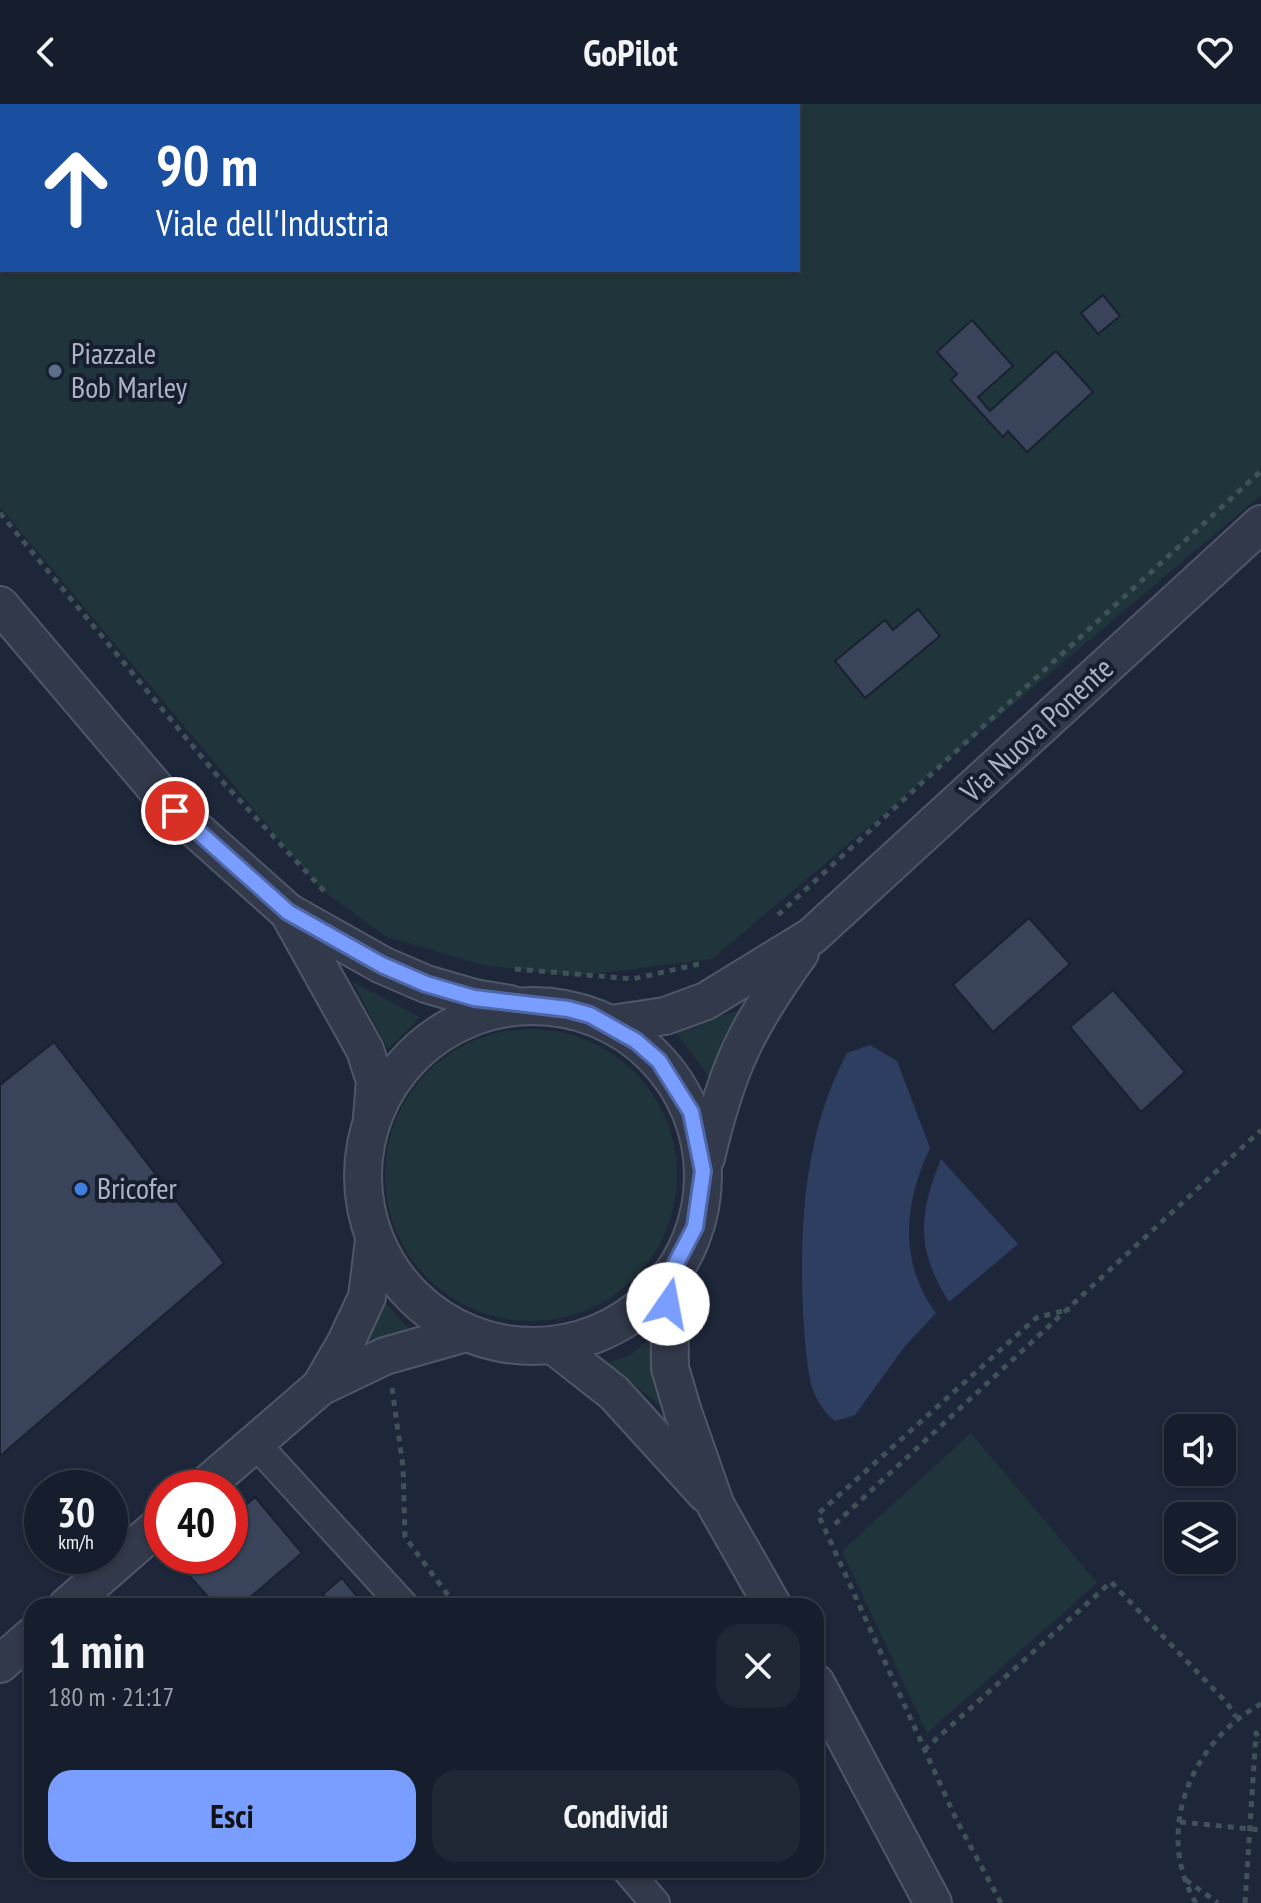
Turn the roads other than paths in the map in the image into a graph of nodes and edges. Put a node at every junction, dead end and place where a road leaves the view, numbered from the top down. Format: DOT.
graph roads {
  1 [pos="1261,524"];
  2 [pos="0,605"];
  3 [pos="288,912"];
  4 [pos="812,936"];
  5 [pos="523,1006"];
  6 [pos="611,1024"];
  7 [pos="371,1121"];
  8 [pos="703,1171"];
  9 [pos="374,1240"];
  10 [pos="669,1277"];
  11 [pos="466,1333"];
  12 [pos="553,1345"];
  13 [pos="320,1387"];
  14 [pos="255,1443"];
  15 [pos="224,1470"];
  16 [pos="716,1506"];
  17 [pos="144,1539"];
  18 [pos="76,1598"];
  19 [pos="397,1598"];
  20 [pos="768,1598"];
  21 [pos="24,1643"];
  22 [pos="0,1664"];
  23 [pos="824,1698"];
  24 [pos="634,1878"];
  25 [pos="650,1898"];
  26 [pos="933,1903"];
  1 -- 4 [label="street, Via Nuova Ponente"];
  2 -- 3 [label="street"];
  3 -- 5 [label="street"];
  3 -- 7 [label="street"];
  4 -- 6 [label="street, Via Nuova Ponente"];
  4 -- 8 [label="street, Via Nuova Ponente"];
  5 -- 6 [label="street"];
  5 -- 7 [label="street"];
  6 -- 8 [label="street"];
  7 -- 9 [label="street"];
  8 -- 10 [label="street, Via Nuova Ponente"];
  9 -- 11 [label="street"];
  9 -- 13 [label="street"];
  10 -- 12 [label="street"];
  10 -- 16 [label="street"];
  11 -- 12 [label="street"];
  11 -- 13 [label="street"];
  12 -- 16 [label="street"];
  13 -- 14 [label="street"];
  14 -- 15 [label="street"];
  14 -- 19 [label="street"];
  16 -- 20 [label="street"];
  17 -- 18 [label="street"];
  21 -- 22 [label="street"];
  23 -- 26 [label="street"];
  24 -- 25 [label="street"];
}
